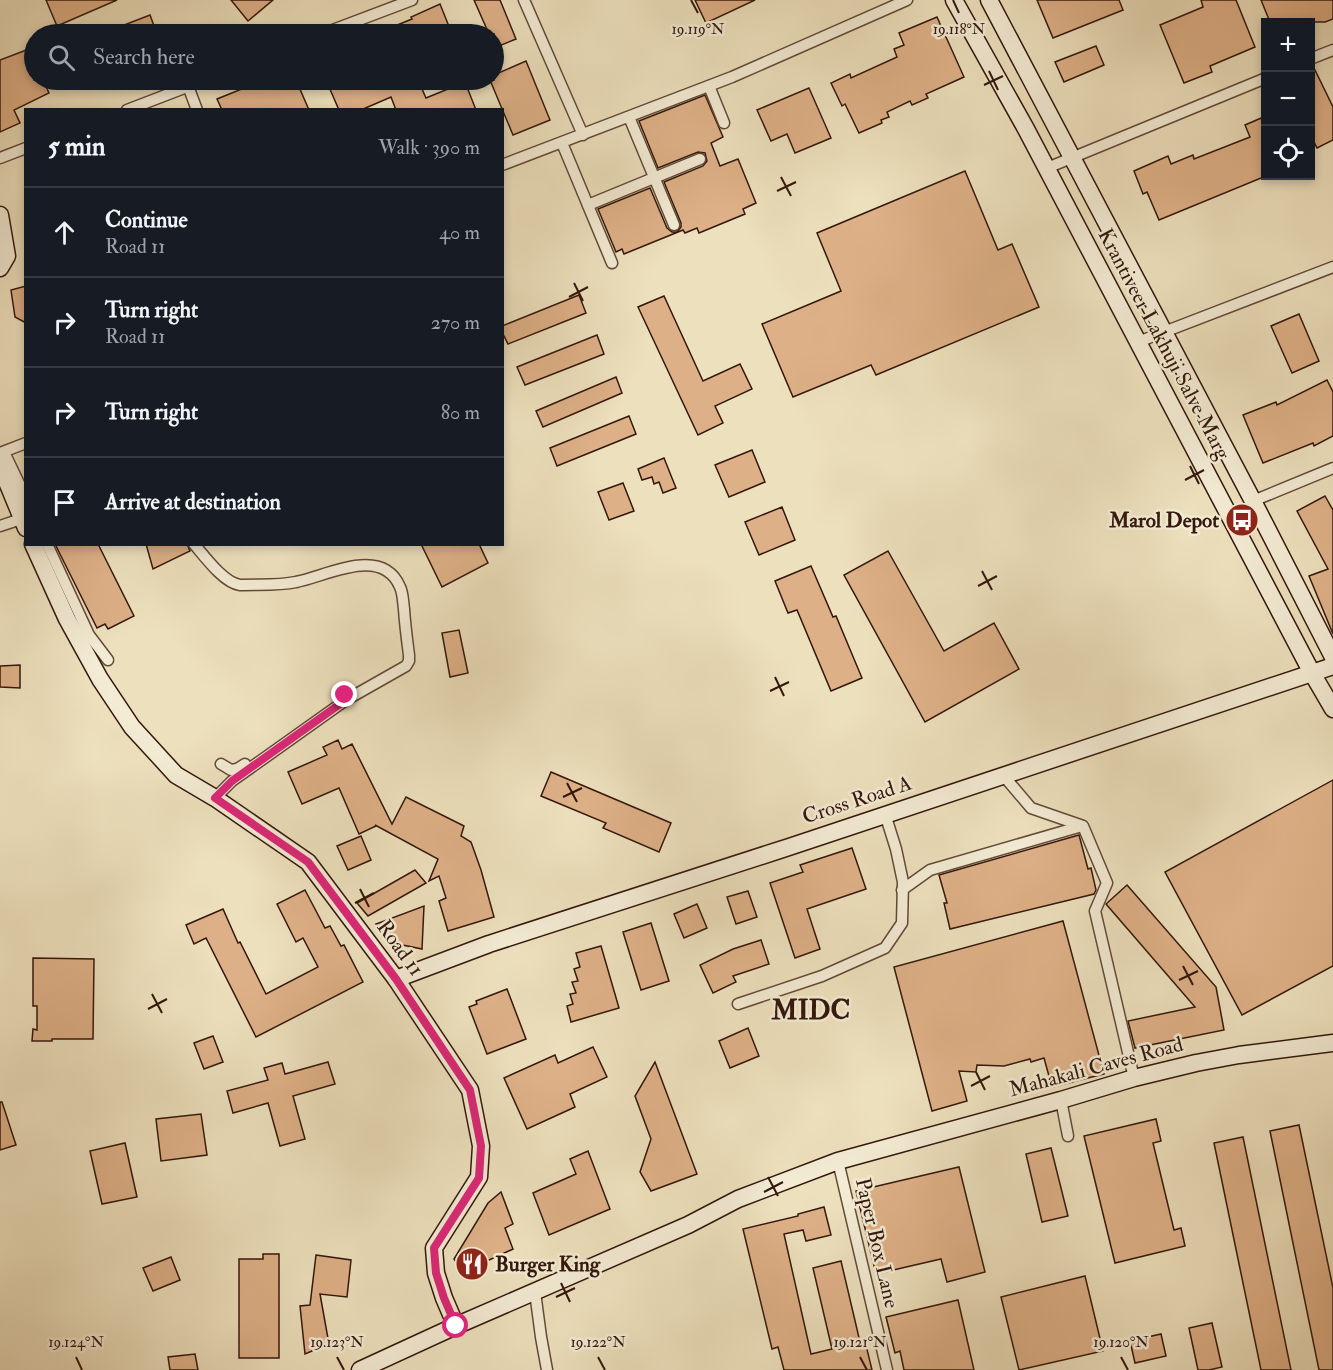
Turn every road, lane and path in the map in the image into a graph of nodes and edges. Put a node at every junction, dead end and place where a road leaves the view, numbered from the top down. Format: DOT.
graph roads {
  1 [pos="412,0"];
  2 [pos="524,0"];
  3 [pos="906,0"];
  4 [pos="954,0"];
  5 [pos="989,0"];
  6 [pos="348,24"];
  7 [pos="1333,50"];
  8 [pos="1315,57"];
  9 [pos="1261,80"];
  10 [pos="709,86"];
  11 [pos="178,90"];
  12 [pos="190,90"];
  13 [pos="132,108"];
  14 [pos="196,108"];
  15 [pos="629,117"];
  16 [pos="724,123"];
  17 [pos="583,135"];
  18 [pos="562,143"];
  19 [pos="24,149"];
  20 [pos="1073,157"];
  21 [pos="0,158"];
  22 [pos="700,159"];
  23 [pos="504,164"];
  24 [pos="1047,168"];
  25 [pos="654,178"];
  26 [pos="588,206"];
  27 [pos="0,215"];
  28 [pos="674,225"];
  29 [pos="612,263"];
  30 [pos="1333,267"];
  31 [pos="0,268"];
  32 [pos="1163,332"];
  33 [pos="1138,342"];
  34 [pos="24,444"];
  35 [pos="1,457"];
  36 [pos="1333,468"];
  37 [pos="24,495"];
  38 [pos="1253,501"];
  39 [pos="23,523"];
  40 [pos="0,526"];
  41 [pos="34,546"];
  42 [pos="48,546"];
  43 [pos="196,546"];
  44 [pos="1333,657"];
  45 [pos="108,660"];
  46 [pos="1333,666"];
  47 [pos="1312,673"];
  48 [pos="347,699"];
  49 [pos="1333,709"];
  50 [pos="222,764"];
  51 [pos="1003,775"];
  52 [pos="215,798"];
  53 [pos="885,814"];
  54 [pos="1083,826"];
  55 [pos="902,890"];
  56 [pos="396,979"];
  57 [pos="738,1004"];
  58 [pos="1333,1043"];
  59 [pos="1134,1078"];
  60 [pos="1061,1100"];
  61 [pos="1068,1136"];
  62 [pos="838,1161"];
  63 [pos="535,1292"];
  64 [pos="456,1326"];
  65 [pos="360,1370"];
  66 [pos="547,1370"];
  67 [pos="887,1370"];
  1 -- 6 [label="street"];
  2 -- 17 [label="street"];
  3 -- 10 [label="street"];
  4 -- 24 [label="main road, Krantiveer Lakhuji Salve Marg"];
  5 -- 20 [label="main road, Krantiveer Lakhuji Salve Marg"];
  7 -- 8 [label="street"];
  9 -- 20 [label="street"];
  10 -- 15 [label="street"];
  10 -- 16 [label="street"];
  11 -- 13 [label="street"];
  12 -- 14 [label="street"];
  15 -- 17 [label="street"];
  15 -- 25 [label="street"];
  17 -- 18 [label="street"];
  18 -- 23 [label="street"];
  18 -- 26 [label="street"];
  19 -- 21 [label="street"];
  20 -- 24 [label="street"];
  20 -- 32 [label="main road, Krantiveer Lakhuji Salve Marg"];
  22 -- 25 [label="street"];
  24 -- 33 [label="main road, Krantiveer Lakhuji Salve Marg"];
  25 -- 26 [label="street"];
  25 -- 28 [label="street"];
  26 -- 29 [label="street"];
  27 -- 31 [label="main road"];
  30 -- 32 [label="street"];
  32 -- 33 [label="street"];
  32 -- 38 [label="main road, Krantiveer Lakhuji Salve Marg"];
  33 -- 47 [label="main road, Krantiveer Lakhuji Salve Marg"];
  34 -- 35 [label="street"];
  35 -- 37 [label="street"];
  35 -- 39 [label="main road"];
  36 -- 38 [label="street"];
  38 -- 44 [label="main road, Krantiveer Lakhuji Salve Marg"];
  39 -- 40 [label="street"];
  41 -- 52 [label="main road, Road 11"];
  42 -- 45 [label="street"];
  43 -- 48 [label="street"];
  46 -- 47 [label="main road, Cross Road A"];
  47 -- 49 [label="main road, Krantiveer Lakhuji Salve Marg"];
  47 -- 51 [label="main road, Cross Road A"];
  48 -- 50 [label="street"];
  48 -- 52 [label="street"];
  51 -- 53 [label="main road, Cross Road A"];
  51 -- 54 [label="street"];
  52 -- 56 [label="main road, Road 11"];
  53 -- 55 [label="street"];
  53 -- 56 [label="main road, Cross Road A"];
  54 -- 55 [label="street"];
  54 -- 59 [label="street"];
  55 -- 57 [label="street"];
  56 -- 64 [label="main road, Road 11"];
  58 -- 59 [label="main road, Mahakali Caves Road"];
  59 -- 60 [label="main road, Mahakali Caves Road"];
  60 -- 61 [label="street"];
  60 -- 62 [label="main road, Mahakali Caves Road"];
  62 -- 63 [label="main road, Mahakali Caves Road"];
  62 -- 67 [label="street, Paper Box Lane"];
  63 -- 64 [label="main road, Mahakali Caves Road"];
  63 -- 66 [label="street"];
  64 -- 65 [label="main road, Mahakali Caves Road"];
}
